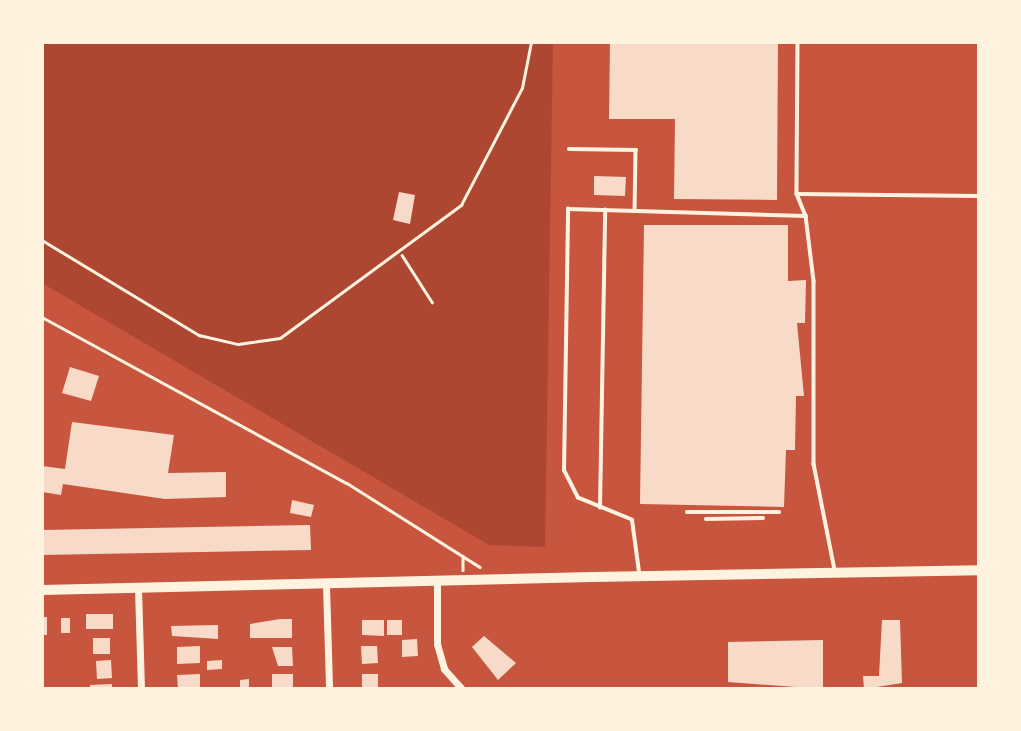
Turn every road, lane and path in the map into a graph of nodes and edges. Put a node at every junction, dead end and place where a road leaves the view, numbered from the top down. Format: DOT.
graph roads {
  1 [pos="531,42"];
  2 [pos="797,42"];
  3 [pos="569,149"];
  4 [pos="797,194"];
  5 [pos="979,196"];
  6 [pos="604,210"];
  7 [pos="635,211"];
  8 [pos="806,216"];
  9 [pos="42,240"];
  10 [pos="401,254"];
  11 [pos="432,302"];
  12 [pos="42,317"];
  13 [pos="600,508"];
  14 [pos="687,512"];
  15 [pos="779,512"];
  16 [pos="763,518"];
  17 [pos="706,520"];
  18 [pos="480,567"];
  19 [pos="979,570"];
  20 [pos="835,571"];
  21 [pos="639,575"];
  22 [pos="592,577"];
  23 [pos="437,582"];
  24 [pos="326,585"];
  25 [pos="138,588"];
  26 [pos="42,590"];
  27 [pos="141,689"];
  28 [pos="329,689"];
  29 [pos="461,689"];
  1 -- 10 [label="path"];
  2 -- 4 [label="lane"];
  3 -- 7 [label="lane"];
  4 -- 5 [label="lane"];
  4 -- 8 [label="lane"];
  6 -- 7 [label="lane"];
  6 -- 13 [label="lane"];
  6 -- 13 [label="lane"];
  7 -- 8 [label="lane"];
  8 -- 20 [label="lane"];
  9 -- 10 [label="path"];
  10 -- 11 [label="path"];
  12 -- 18 [label="path"];
  13 -- 21 [label="lane"];
  14 -- 15 [label="lane"];
  16 -- 17 [label="lane"];
  19 -- 20 [label="main road"];
  20 -- 21 [label="main road"];
  21 -- 22 [label="main road"];
  22 -- 23 [label="street"];
  23 -- 24 [label="street"];
  23 -- 29 [label="street"];
  24 -- 25 [label="street"];
  24 -- 28 [label="street"];
  25 -- 26 [label="street"];
  25 -- 27 [label="street"];
}
